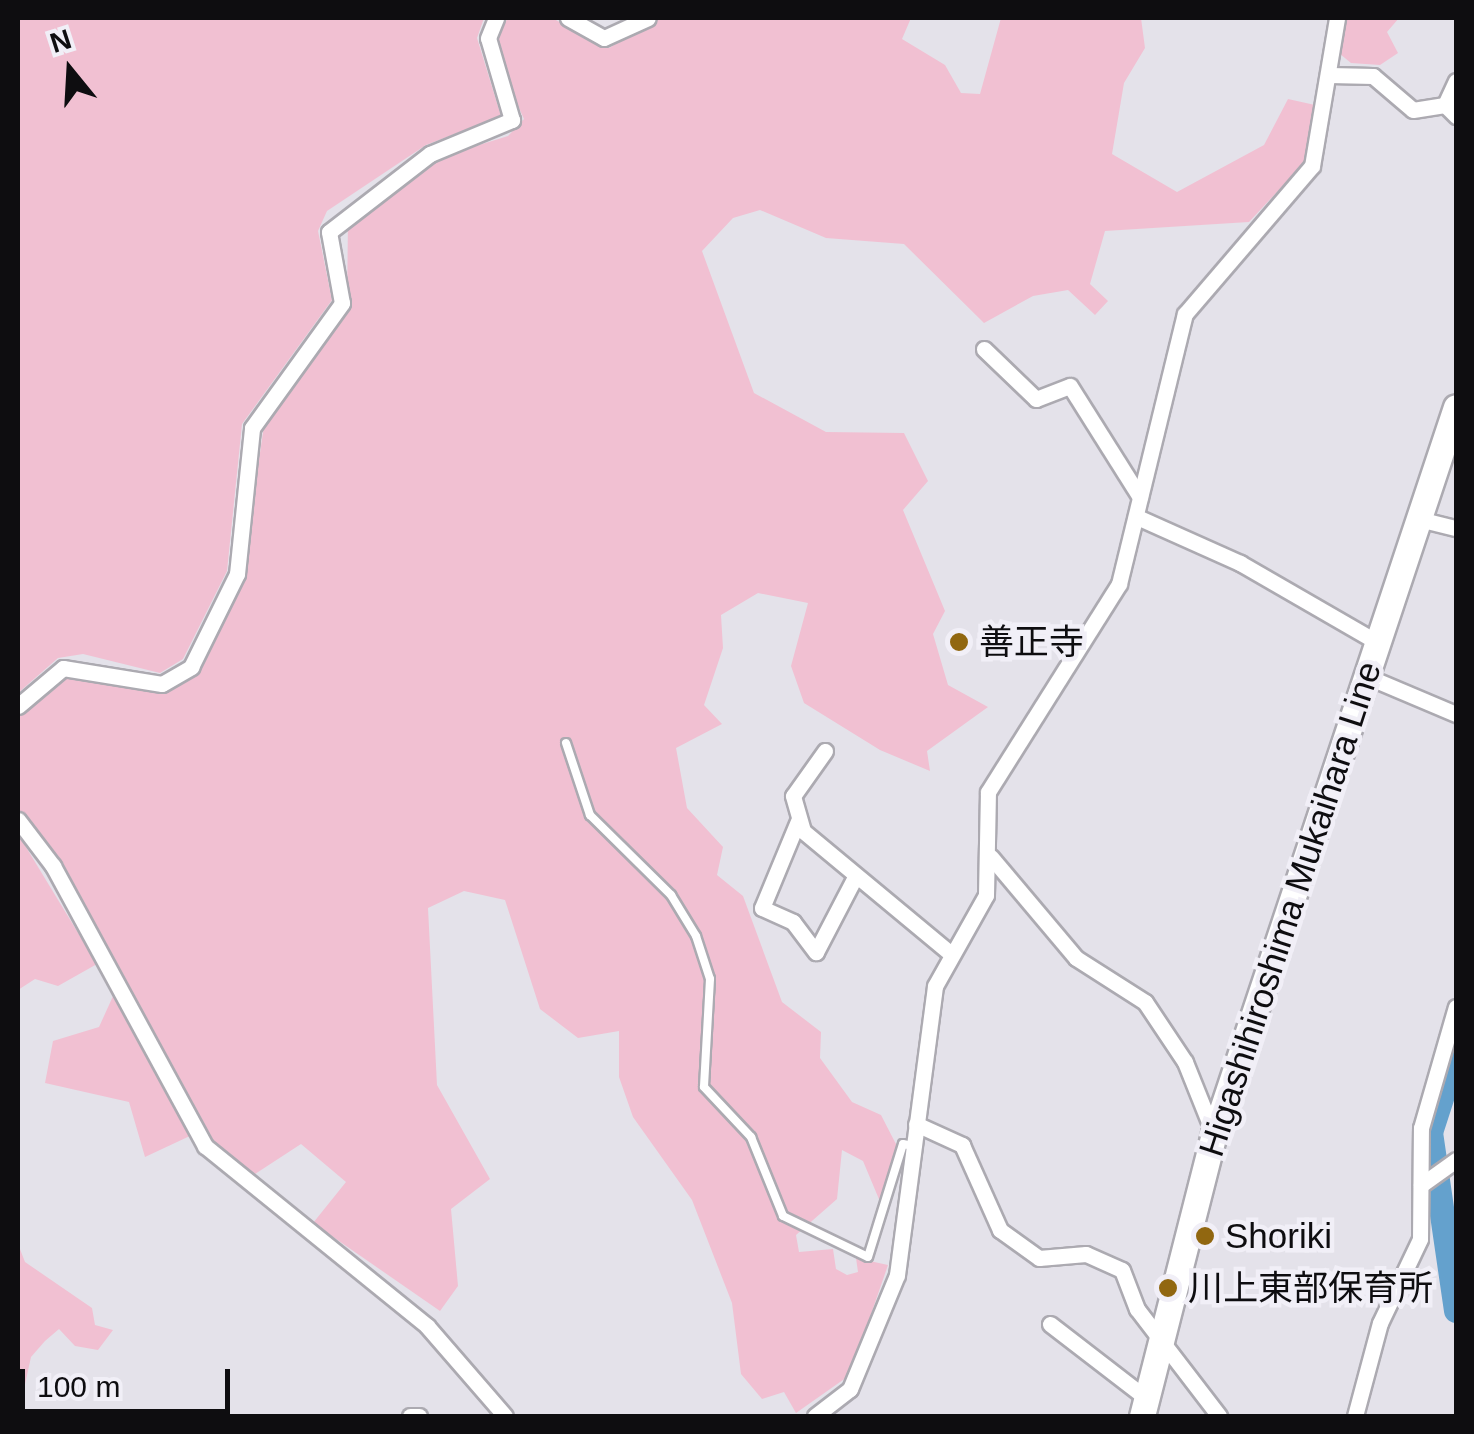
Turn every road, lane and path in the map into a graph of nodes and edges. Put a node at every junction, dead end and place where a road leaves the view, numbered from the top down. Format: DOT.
graph roads {
  1 [pos="496,18"];
  2 [pos="568,18"];
  3 [pos="648,18"];
  4 [pos="1336,18"];
  5 [pos="1330,75"];
  6 [pos="1456,81"];
  7 [pos="1451,111"];
  8 [pos="984,349"];
  9 [pos="1456,408"];
  10 [pos="1140,497"];
  11 [pos="1137,518"];
  12 [pos="1418,519"];
  13 [pos="1456,528"];
  14 [pos="1378,642"];
  15 [pos="1366,676"];
  16 [pos="18,706"];
  17 [pos="1456,714"];
  18 [pos="566,744"];
  19 [pos="825,751"];
  20 [pos="18,820"];
  21 [pos="798,822"];
  22 [pos="990,857"];
  23 [pos="854,879"];
  24 [pos="950,953"];
  25 [pos="1456,1007"];
  26 [pos="916,1124"];
  27 [pos="1214,1134"];
  28 [pos="914,1146"];
  29 [pos="1456,1160"];
  30 [pos="1424,1184"];
  31 [pos="1050,1324"];
  32 [pos="1162,1339"];
  33 [pos="1144,1408"];
  34 [pos="410,1416"];
  35 [pos="419,1416"];
  36 [pos="504,1416"];
  37 [pos="815,1416"];
  38 [pos="1219,1416"];
  39 [pos="1355,1416"];
  1 -- 16 [label="street"];
  2 -- 3 [label="street"];
  4 -- 5 [label="street"];
  5 -- 7 [label="street"];
  5 -- 10 [label="street"];
  6 -- 7 [label="street"];
  8 -- 10 [label="street"];
  9 -- 12 [label="main road, Higashihiroshima Mukaihara Line"];
  10 -- 11 [label="street"];
  11 -- 14 [label="street"];
  11 -- 22 [label="street"];
  12 -- 13 [label="street"];
  12 -- 14 [label="main road, Higashihiroshima Mukaihara Line"];
  14 -- 15 [label="main road, Higashihiroshima Mukaihara Line"];
  15 -- 17 [label="street"];
  15 -- 27 [label="main road, Higashihiroshima Mukaihara Line"];
  18 -- 28 [label="lane"];
  19 -- 21 [label="street"];
  20 -- 36 [label="street"];
  21 -- 23 [label="street"];
  21 -- 23 [label="street"];
  22 -- 24 [label="street"];
  22 -- 27 [label="street"];
  23 -- 24 [label="street"];
  24 -- 26 [label="street"];
  25 -- 30 [label="street"];
  26 -- 28 [label="street"];
  26 -- 32 [label="street"];
  27 -- 32 [label="main road, Higashihiroshima Mukaihara Line"];
  28 -- 37 [label="street"];
  29 -- 30 [label="street"];
  30 -- 39 [label="street"];
  31 -- 33 [label="street"];
  32 -- 33 [label="main road, Higashihiroshima Mukaihara Line"];
  32 -- 38 [label="street"];
  34 -- 35 [label="street"];
}
